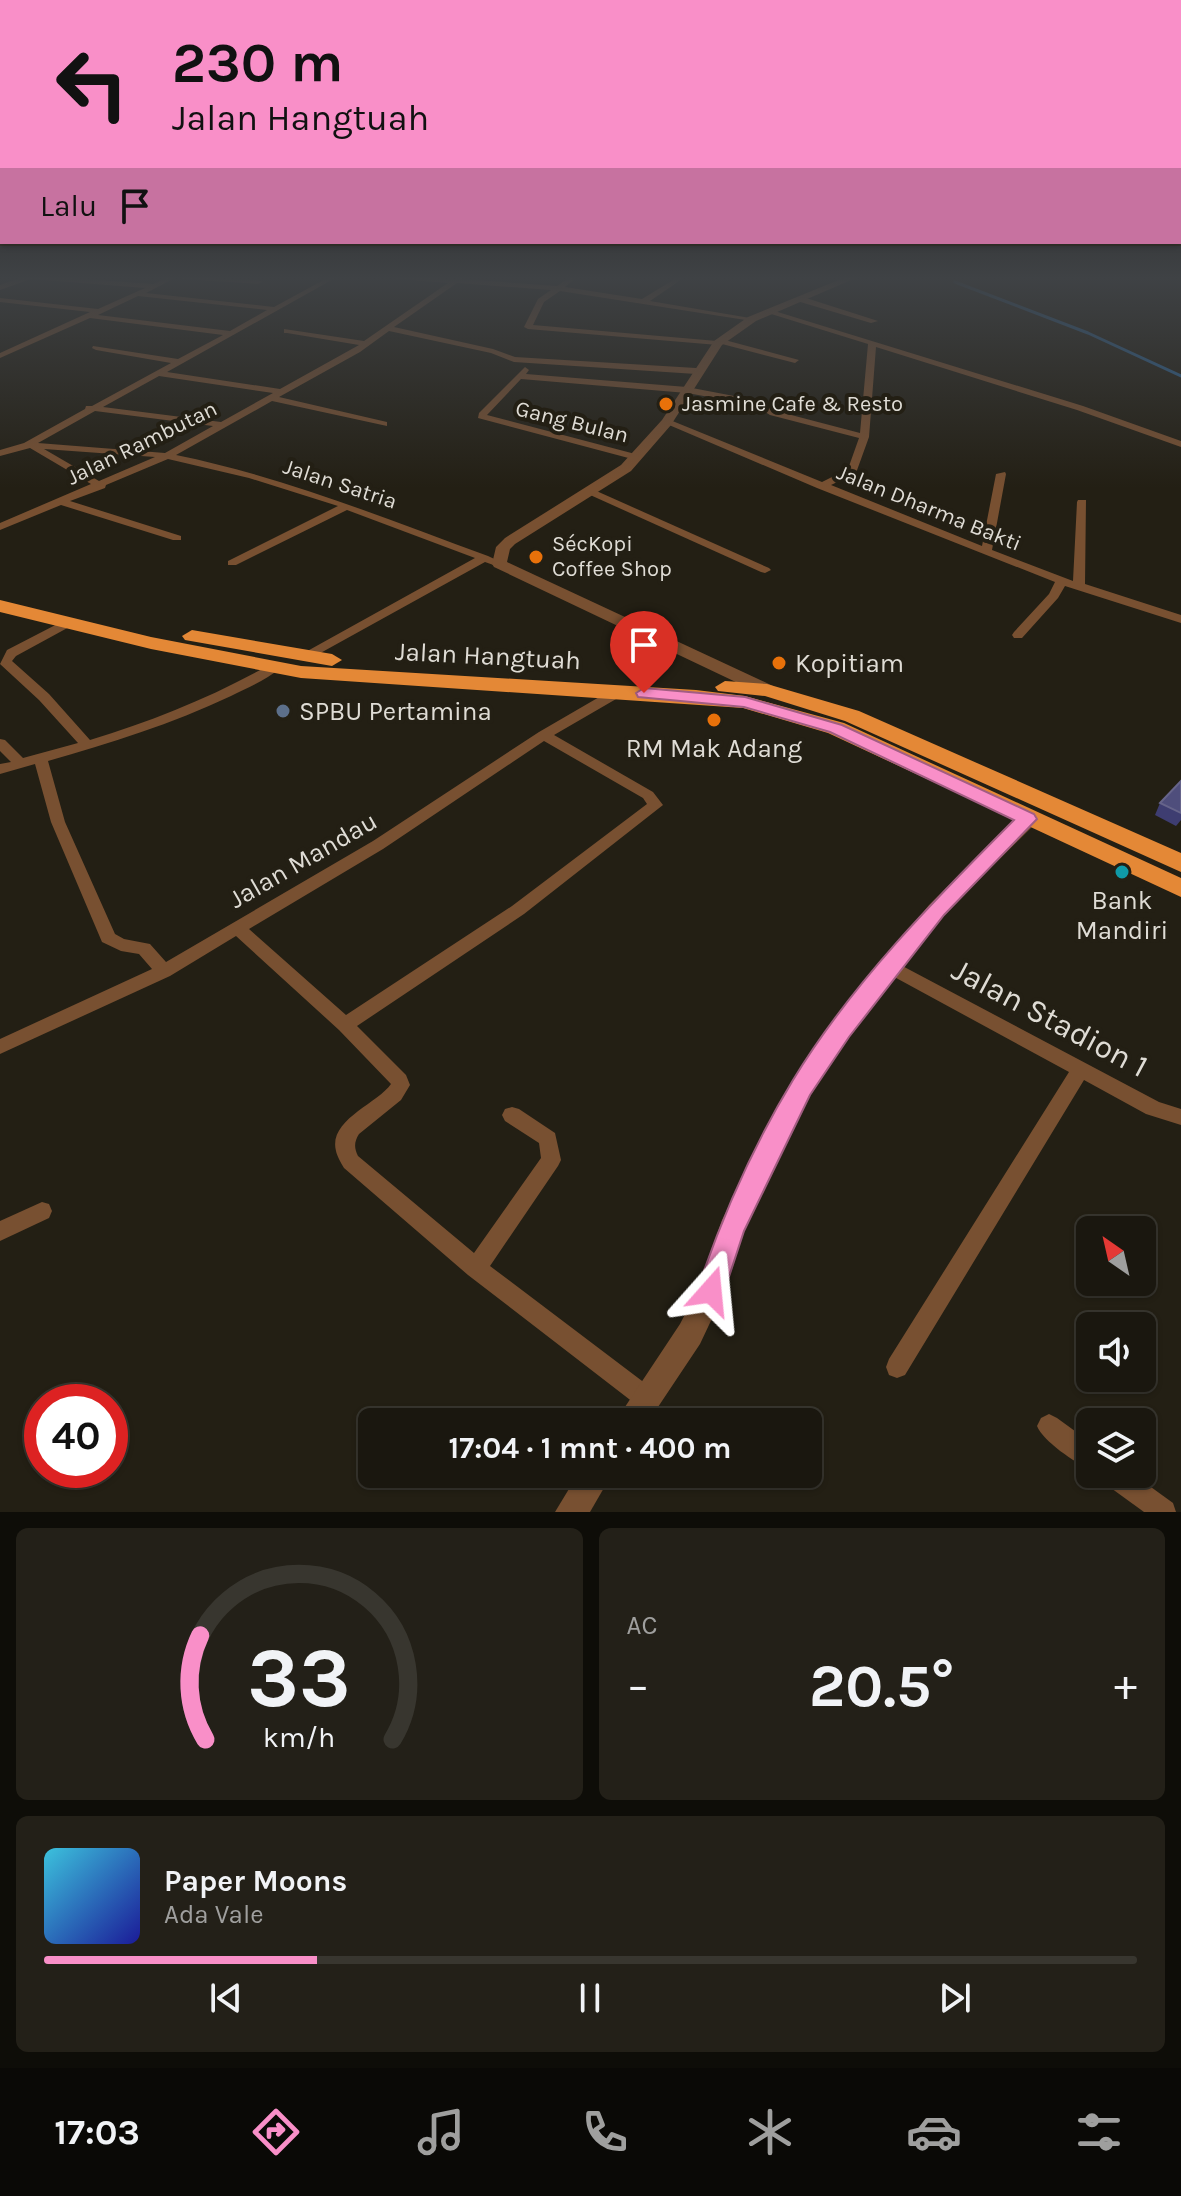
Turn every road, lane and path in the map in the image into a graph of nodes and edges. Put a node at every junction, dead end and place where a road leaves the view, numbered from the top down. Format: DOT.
graph roads {
  1 [pos="19,348"];
  2 [pos="96,348"];
  3 [pos="202,348"];
  4 [pos="361,348"];
  5 [pos="477,348"];
  6 [pos="715,348"];
  7 [pos="743,348"];
  8 [pos="872,348"];
  9 [pos="887,348"];
  10 [pos="0,356"];
  11 [pos="535,360"];
  12 [pos="795,360"];
  13 [pos="177,361"];
  14 [pos="696,371"];
  15 [pos="156,373"];
  16 [pos="519,376"];
  17 [pos="687,390"];
  18 [pos="282,392"];
  19 [pos="271,398"];
  20 [pos="89,408"];
  21 [pos="667,422"];
  22 [pos="221,424"];
  23 [pos="384,424"];
  24 [pos="864,437"];
  25 [pos="1181,444"];
  26 [pos="27,445"];
  27 [pos="0,453"];
  28 [pos="166,456"];
  29 [pos="636,457"];
  30 [pos="1001,474"];
  31 [pos="101,486"];
  32 [pos="821,486"];
  33 [pos="592,492"];
  34 [pos="63,502"];
  35 [pos="1082,502"];
  36 [pos="347,506"];
  37 [pos="0,527"];
  38 [pos="177,538"];
  39 [pos="986,552"];
  40 [pos="484,558"];
  41 [pos="232,563"];
  42 [pos="499,564"];
  43 [pos="765,570"];
  44 [pos="1062,581"];
  45 [pos="1079,587"];
  46 [pos="0,593"];
  47 [pos="0,606"];
  48 [pos="1181,619"];
  49 [pos="67,623"];
  50 [pos="1018,635"];
  51 [pos="306,657"];
  52 [pos="3,659"];
  53 [pos="274,668"];
  54 [pos="767,690"];
  55 [pos="618,692"];
  56 [pos="544,735"];
  57 [pos="0,743"];
  58 [pos="85,743"];
  59 [pos="40,758"];
  60 [pos="21,764"];
  61 [pos="0,769"];
  62 [pos="1028,819"];
  63 [pos="1179,858"];
  64 [pos="1181,888"];
  65 [pos="236,927"];
  66 [pos="893,968"];
  67 [pos="164,971"];
  68 [pos="345,1025"];
  69 [pos="0,1047"];
  70 [pos="1081,1068"];
  71 [pos="512,1115"];
  72 [pos="1181,1117"];
  73 [pos="42,1211"];
  74 [pos="0,1231"];
  75 [pos="476,1268"];
  76 [pos="897,1367"];
  77 [pos="646,1398"];
  78 [pos="639,1408"];
  79 [pos="1049,1426"];
  80 [pos="1076,1446"];
  81 [pos="587,1488"];
  82 [pos="1132,1488"];
  83 [pos="571,1512"];
  84 [pos="1164,1512"];
  1 -- 10 [label="street"];
  2 -- 13 [label="street"];
  3 -- 13 [label="street"];
  4 -- 18 [label="street, Jalan Rambutan"];
  5 -- 11 [label="street"];
  6 -- 14 [label="street"];
  7 -- 12 [label="street"];
  8 -- 24 [label="street"];
  9 -- 25 [label="street"];
  11 -- 14 [label="street"];
  11 -- 16 [label="street, Gang Bulan"];
  13 -- 15 [label="street"];
  14 -- 17 [label="street"];
  15 -- 18 [label="street"];
  15 -- 20 [label="street"];
  16 -- 17 [label="street"];
  16 -- 29 [label="street, Gang Bulan"];
  17 -- 21 [label="street"];
  17 -- 24 [label="street"];
  18 -- 19 [label="street, Jalan Rambutan"];
  19 -- 22 [label="street, Jalan Rambutan"];
  19 -- 23 [label="street"];
  20 -- 22 [label="street"];
  20 -- 26 [label="street"];
  21 -- 29 [label="street"];
  21 -- 32 [label="street, Jalan Dharma Bakti"];
  22 -- 28 [label="street, Jalan Rambutan"];
  24 -- 32 [label="street"];
  26 -- 27 [label="street"];
  26 -- 28 [label="street, Jalan Satria"];
  26 -- 31 [label="street"];
  28 -- 31 [label="street, Jalan Rambutan"];
  28 -- 36 [label="street, Jalan Satria"];
  29 -- 33 [label="street"];
  30 -- 39 [label="street"];
  31 -- 34 [label="street, Jalan Rambutan"];
  32 -- 39 [label="street, Jalan Dharma Bakti"];
  33 -- 42 [label="street"];
  33 -- 43 [label="street"];
  34 -- 37 [label="street, Jalan Rambutan"];
  34 -- 38 [label="street"];
  35 -- 45 [label="street"];
  36 -- 40 [label="street, Jalan Satria"];
  36 -- 41 [label="street"];
  39 -- 44 [label="street, Jalan Dharma Bakti"];
  40 -- 42 [label="street, Jalan Satria"];
  40 -- 51 [label="street"];
  42 -- 54 [label="street"];
  44 -- 45 [label="street, Jalan Dharma Bakti"];
  44 -- 50 [label="street"];
  45 -- 48 [label="street, Jalan Dharma Bakti"];
  46 -- 51 [label="highway, Jalan Hangtuah"];
  47 -- 49 [label="highway, Jalan Hangtuah"];
  49 -- 52 [label="street"];
  49 -- 53 [label="highway, Jalan Hangtuah"];
  51 -- 54 [label="highway, Jalan Hangtuah"];
  52 -- 58 [label="street"];
  53 -- 55 [label="highway, Jalan Hangtuah"];
  53 -- 58 [label="street"];
  54 -- 63 [label="highway, Jalan Hangtuah"];
  55 -- 56 [label="street, Jalan Mandau"];
  55 -- 62 [label="highway, Jalan Hangtuah"];
  56 -- 65 [label="street, Jalan Mandau"];
  56 -- 68 [label="street"];
  57 -- 60 [label="street"];
  58 -- 59 [label="street"];
  59 -- 60 [label="street"];
  59 -- 67 [label="street"];
  60 -- 61 [label="street"];
  62 -- 64 [label="highway, Jalan Hangtuah"];
  62 -- 66 [label="street"];
  65 -- 67 [label="street, Jalan Mandau"];
  65 -- 68 [label="street"];
  66 -- 70 [label="street, Jalan Stadion 1"];
  66 -- 77 [label="street"];
  67 -- 69 [label="street, Jalan Mandau"];
  68 -- 75 [label="street"];
  70 -- 72 [label="street, Jalan Stadion 1"];
  70 -- 76 [label="street"];
  71 -- 75 [label="street"];
  73 -- 74 [label="street"];
  75 -- 77 [label="street"];
  77 -- 78 [label="street"];
  79 -- 80 [label="street"];
  81 -- 83 [label="street"];
  82 -- 84 [label="street"];
}
